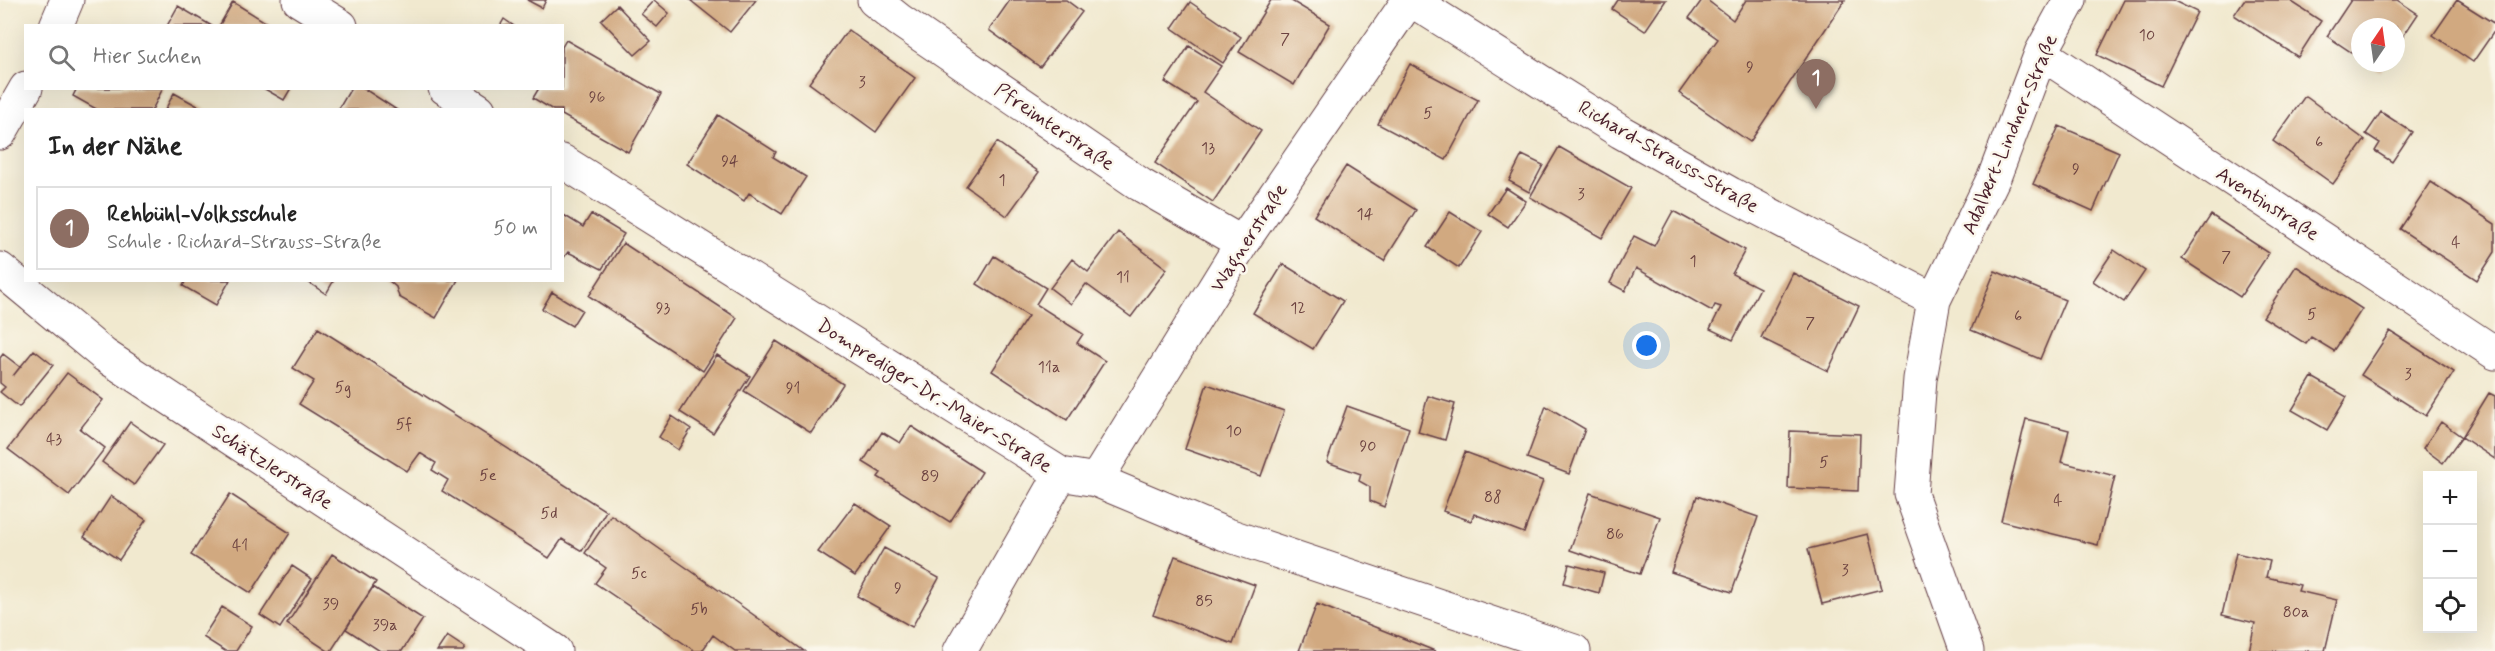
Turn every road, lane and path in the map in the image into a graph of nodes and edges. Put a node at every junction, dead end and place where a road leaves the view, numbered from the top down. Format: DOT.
graph roads {
  1 [pos="67,0"];
  2 [pos="299,0"];
  3 [pos="874,0"];
  4 [pos="1410,0"];
  5 [pos="2070,0"];
  6 [pos="57,24"];
  7 [pos="338,24"];
  8 [pos="2041,53"];
  9 [pos="25,90"];
  10 [pos="448,90"];
  11 [pos="476,108"];
  12 [pos="0,133"];
  13 [pos="564,161"];
  14 [pos="1242,243"];
  15 [pos="0,269"];
  16 [pos="1934,300"];
  17 [pos="2495,353"];
  18 [pos="1061,474"];
  19 [pos="1096,480"];
  20 [pos="555,651"];
  21 [pos="960,651"];
  22 [pos="1574,651"];
  23 [pos="1966,651"];
  1 -- 6 [label="street"];
  2 -- 7 [label="street"];
  3 -- 14 [label="street, Pfreimterstraße"];
  4 -- 14 [label="street, Wagnerstraße"];
  4 -- 16 [label="street, Richard-Strauss-Straße"];
  5 -- 8 [label="street, Adalbert-Lindner-Straße"];
  8 -- 16 [label="street, Adalbert-Lindner-Straße"];
  8 -- 17 [label="street, Aventinstraße"];
  9 -- 12 [label="street"];
  10 -- 11 [label="street"];
  13 -- 18 [label="street, Domprediger-Dr.-Maier-Straße"];
  14 -- 19 [label="street, Wagnerstraße"];
  15 -- 20 [label="street, Schätzlerstraße"];
  16 -- 23 [label="street, Adalbert-Lindner-Straße"];
  18 -- 19 [label="street, Domprediger-Dr.-Maier-Straße"];
  18 -- 21 [label="street"];
  19 -- 22 [label="street, Domprediger-Dr.-Maier-Straße"];
}
